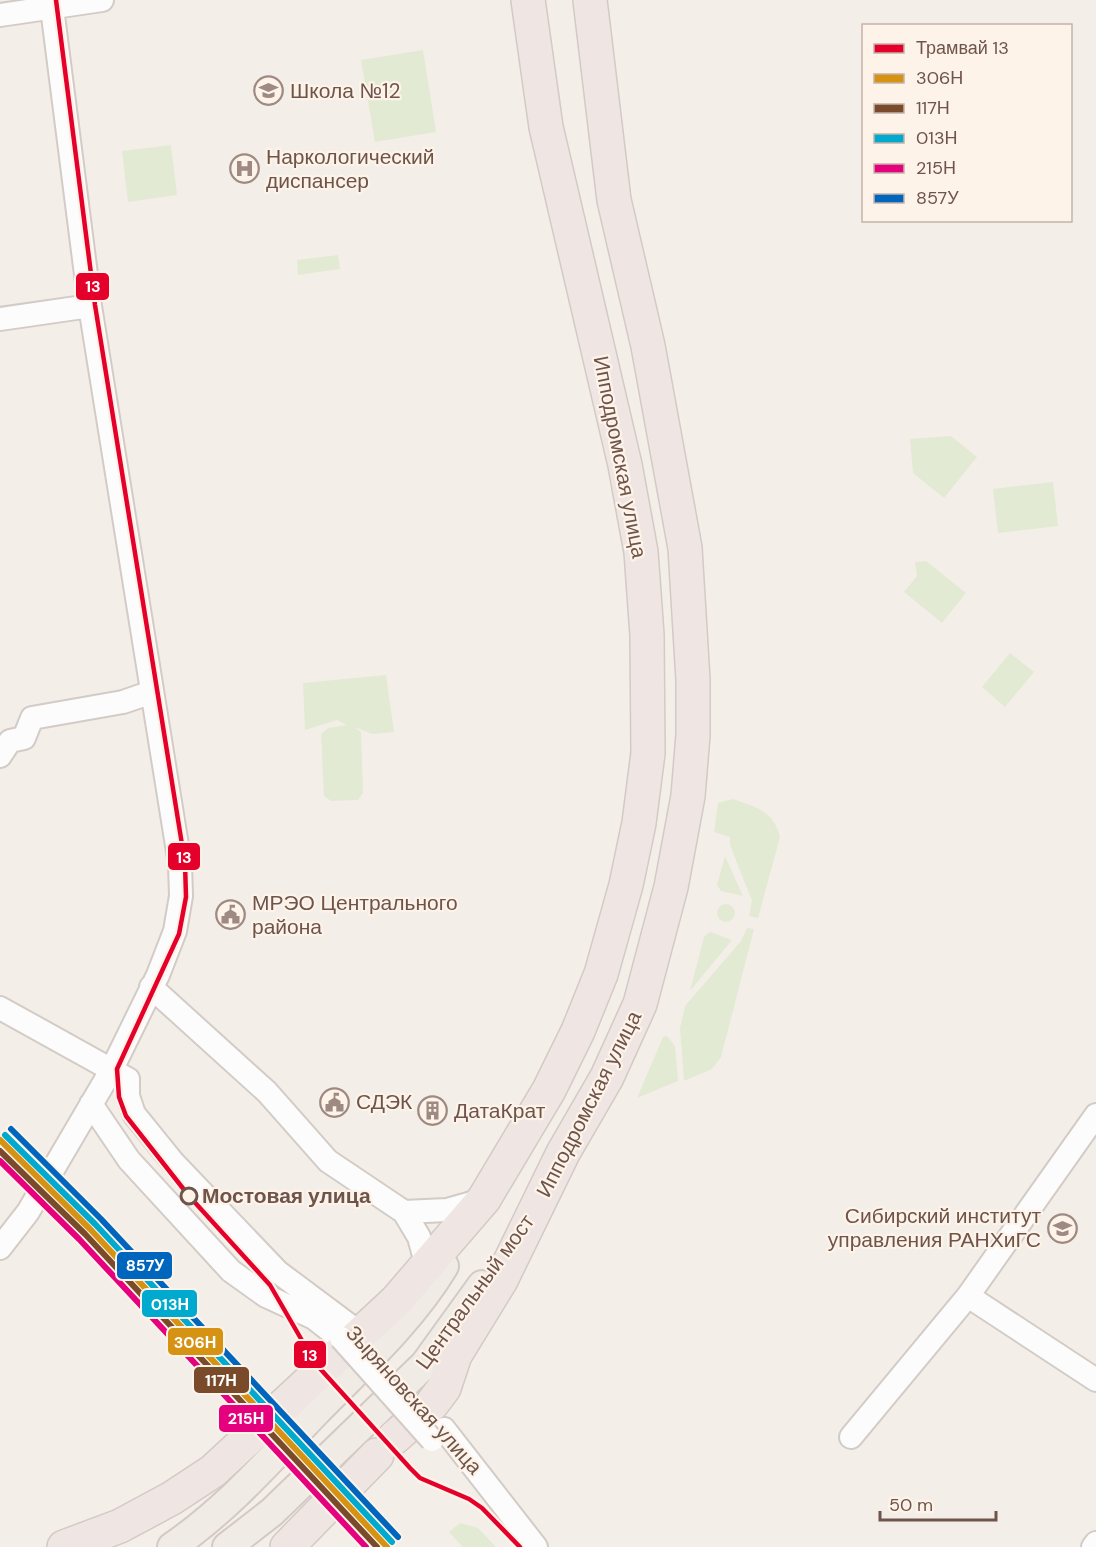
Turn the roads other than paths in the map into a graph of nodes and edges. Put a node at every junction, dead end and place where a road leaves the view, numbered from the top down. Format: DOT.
graph roads {
  1 [pos="102,0"];
  2 [pos="528,0"];
  3 [pos="591,0"];
  4 [pos="51,4"];
  5 [pos="0,15"];
  6 [pos="614,200"];
  7 [pos="566,211"];
  8 [pos="90,306"];
  9 [pos="0,319"];
  10 [pos="152,692"];
  11 [pos="0,756"];
  12 [pos="639,823"];
  13 [pos="683,833"];
  14 [pos="151,987"];
  15 [pos="0,1008"];
  16 [pos="112,1069"];
  17 [pos="91,1104"];
  18 [pos="1096,1115"];
  19 [pos="484,1199"];
  20 [pos="537,1208"];
  21 [pos="404,1212"];
  22 [pos="0,1248"];
  23 [pos="422,1273"];
  24 [pos="968,1296"];
  25 [pos="347,1333"];
  26 [pos="1096,1380"];
  27 [pos="415,1432"];
  28 [pos="851,1437"];
  29 [pos="64,1547"];
  30 [pos="172,1547"];
  31 [pos="227,1547"];
  32 [pos="287,1547"];
  33 [pos="536,1547"];
  1 -- 4 [label="street"];
  2 -- 7 [label="highway, Ипподромская улица"];
  3 -- 6 [label="highway, Ипподромская улица"];
  4 -- 5 [label="street"];
  4 -- 8 [label="street"];
  6 -- 7 [label="highway"];
  6 -- 13 [label="highway, Ипподромская улица"];
  7 -- 12 [label="highway, Ипподромская улица"];
  8 -- 9 [label="street"];
  8 -- 10 [label="street"];
  10 -- 11 [label="street"];
  10 -- 14 [label="street"];
  12 -- 13 [label="highway"];
  12 -- 19 [label="highway, Ипподромская улица"];
  13 -- 20 [label="highway, Ипподромская улица"];
  14 -- 16 [label="street"];
  14 -- 21 [label="street"];
  15 -- 16 [label="street"];
  16 -- 17 [label="street"];
  16 -- 25 [label="street, Зыряновская улица"];
  17 -- 22 [label="street"];
  17 -- 25 [label="street, Зыряновская улица"];
  18 -- 24 [label="street"];
  19 -- 21 [label="street"];
  19 -- 23 [label="highway, Ипподромская улица"];
  19 -- 30 [label="main road, Центральный мост"];
  20 -- 27 [label="highway, Ипподромская улица"];
  20 -- 31 [label="main road, Центральный мост"];
  21 -- 23 [label="street"];
  23 -- 29 [label="highway, Ипподромская улица"];
  24 -- 26 [label="street"];
  24 -- 28 [label="street"];
  25 -- 27 [label="street, Зыряновская улица"];
  27 -- 32 [label="highway, Ипподромская улица"];
  27 -- 33 [label="street, Зыряновская улица"];
}
